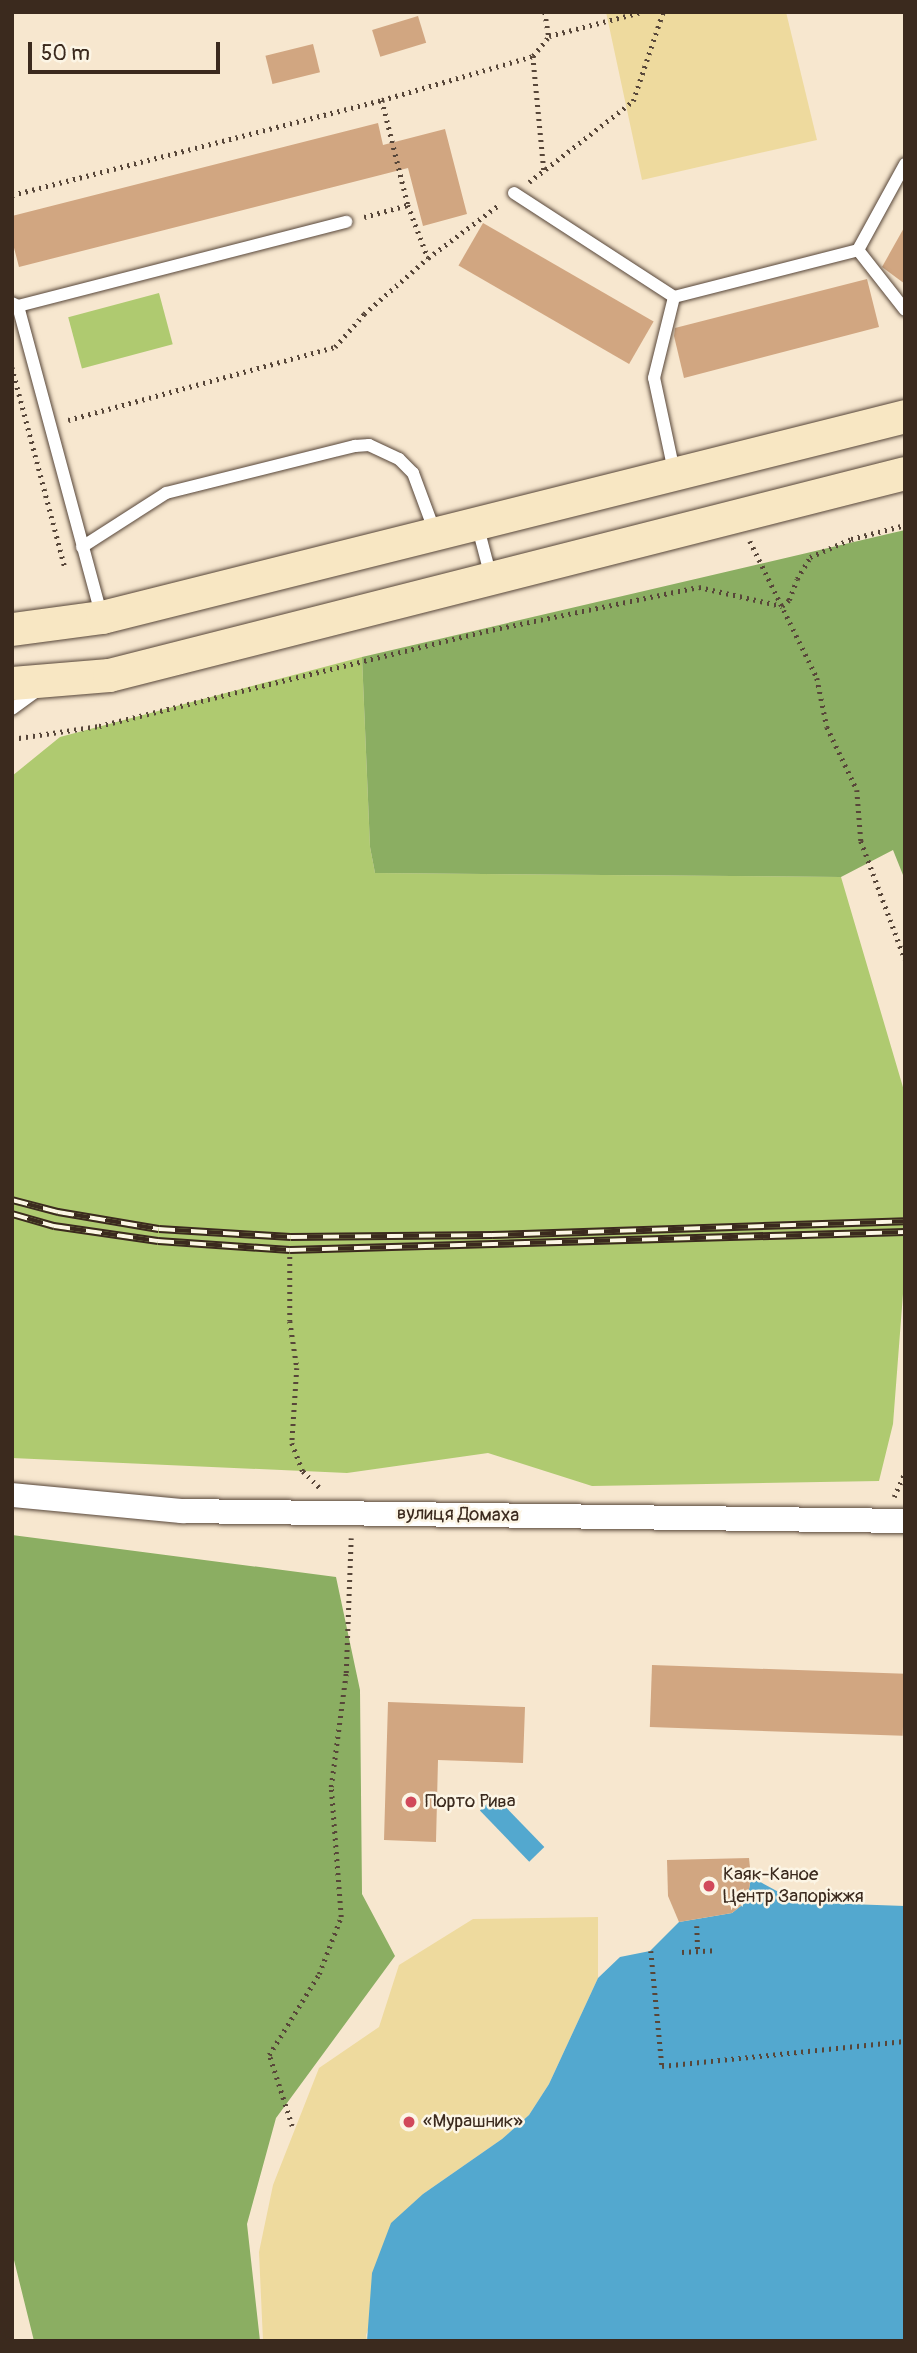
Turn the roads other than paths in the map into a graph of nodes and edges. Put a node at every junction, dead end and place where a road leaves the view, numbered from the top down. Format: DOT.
graph roads {
  1 [pos="905,164"];
  2 [pos="514,194"];
  3 [pos="346,222"];
  4 [pos="858,250"];
  5 [pos="674,297"];
  6 [pos="15,304"];
  7 [pos="905,310"];
  8 [pos="905,416"];
  9 [pos="905,473"];
  10 [pos="675,475"];
  11 [pos="477,524"];
  12 [pos="436,533"];
  13 [pos="82,547"];
  14 [pos="491,577"];
  15 [pos="102,617"];
  16 [pos="12,629"];
  17 [pos="50,682"];
  18 [pos="12,683"];
  19 [pos="12,709"];
  20 [pos="12,1495"];
  21 [pos="905,1521"];
  1 -- 4 [label="lane"];
  2 -- 5 [label="lane"];
  3 -- 6 [label="lane"];
  4 -- 5 [label="lane"];
  4 -- 7 [label="lane"];
  5 -- 10 [label="lane"];
  6 -- 13 [label="lane"];
  8 -- 10 [label="street"];
  9 -- 14 [label="street"];
  10 -- 11 [label="street"];
  11 -- 12 [label="street"];
  11 -- 14 [label="lane"];
  12 -- 13 [label="lane"];
  12 -- 15 [label="street"];
  13 -- 15 [label="lane"];
  14 -- 17 [label="street"];
  15 -- 16 [label="street"];
  17 -- 18 [label="street"];
  17 -- 19 [label="lane"];
  20 -- 21 [label="street, вулиця Домаха"];
}
